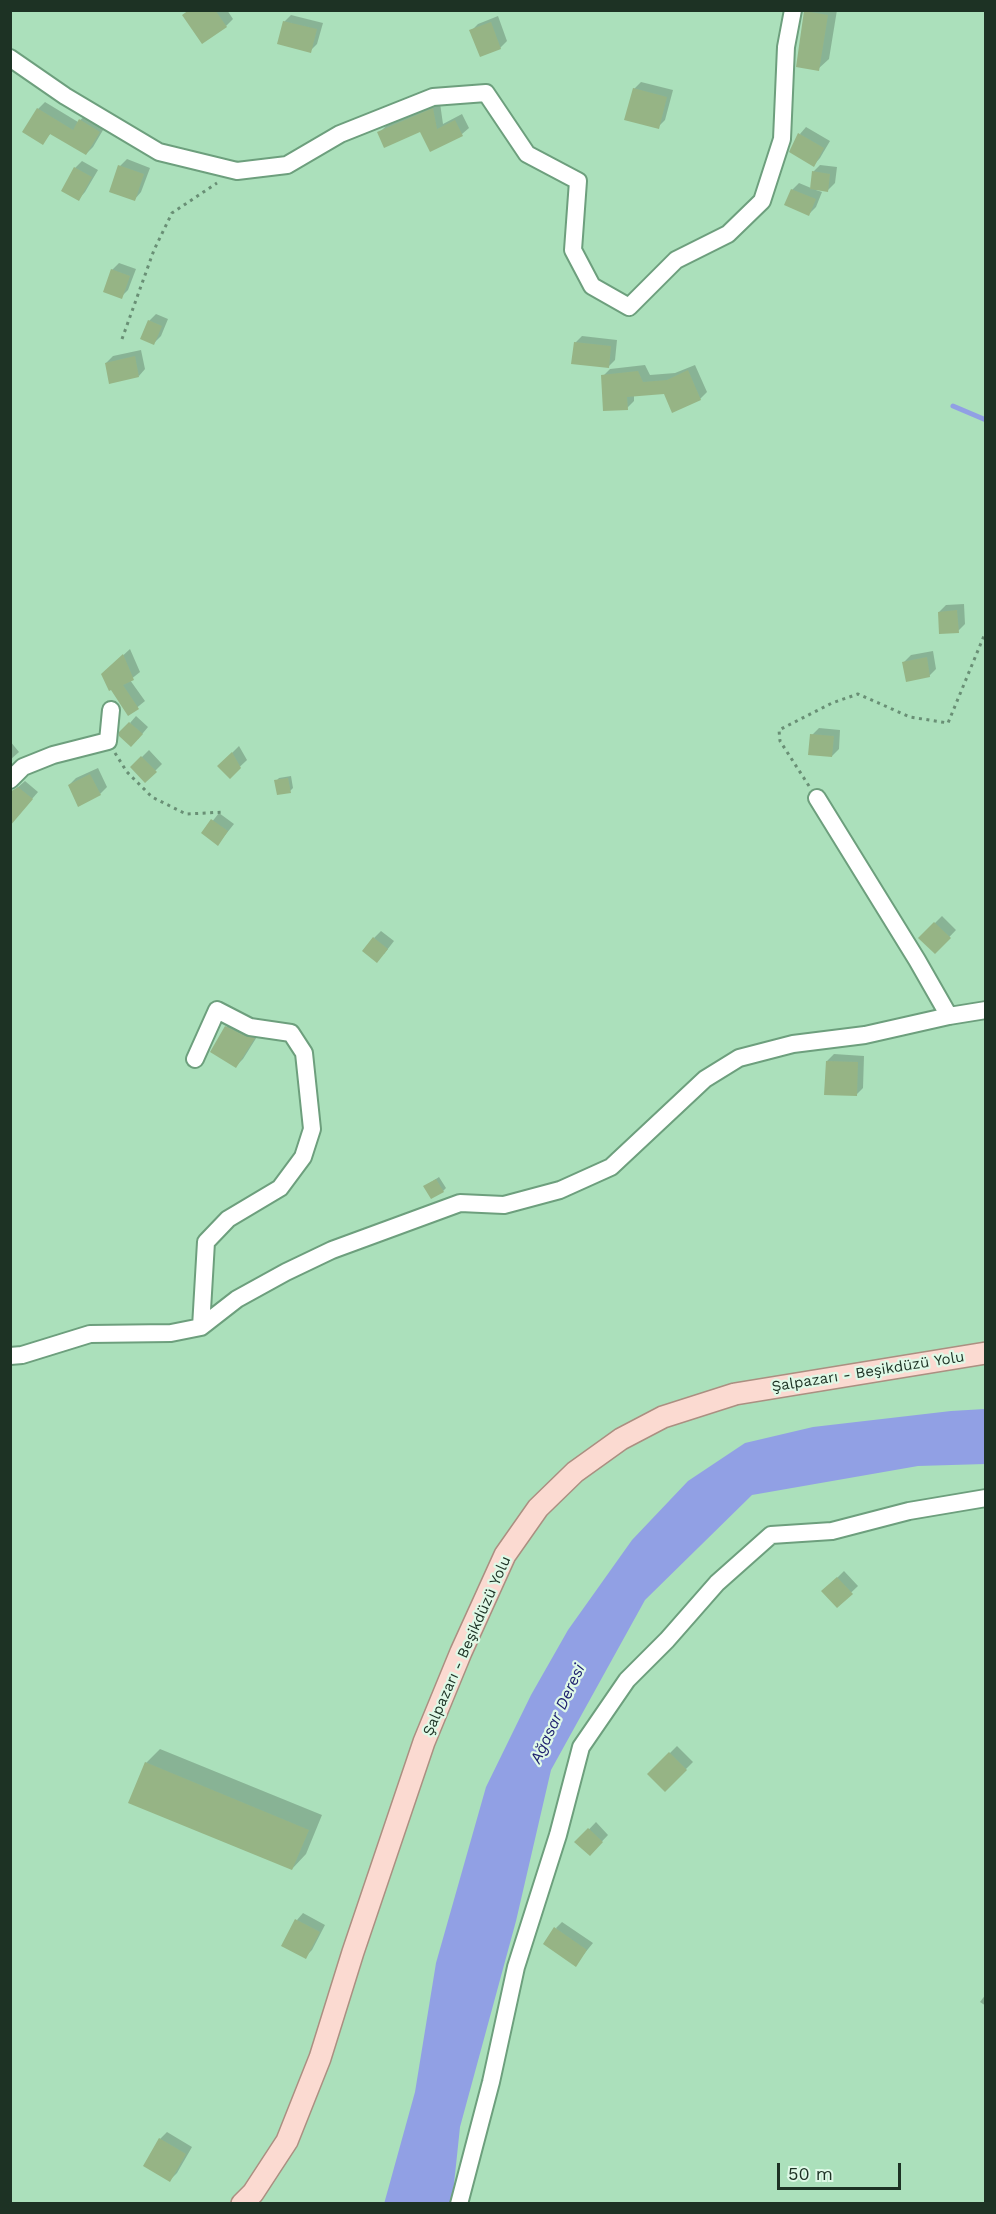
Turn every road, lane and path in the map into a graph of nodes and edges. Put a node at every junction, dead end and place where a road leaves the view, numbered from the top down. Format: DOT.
graph roads {
  1 [pos="793,10"];
  2 [pos="10,58"];
  3 [pos="237,171"];
  4 [pos="122,339"];
  5 [pos="986,631"];
  6 [pos="111,710"];
  7 [pos="108,741"];
  8 [pos="10,780"];
  9 [pos="817,798"];
  10 [pos="225,812"];
  11 [pos="986,1010"];
  12 [pos="949,1016"];
  13 [pos="195,1059"];
  14 [pos="201,1327"];
  15 [pos="986,1353"];
  16 [pos="10,1356"];
  17 [pos="986,1498"];
  18 [pos="242,2204"];
  19 [pos="459,2204"];
  1 -- 3 [label="street"];
  2 -- 3 [label="street"];
  3 -- 4 [label="path"];
  5 -- 9 [label="path"];
  6 -- 7 [label="street"];
  7 -- 8 [label="street"];
  7 -- 10 [label="path"];
  9 -- 12 [label="street"];
  11 -- 12 [label="street"];
  12 -- 14 [label="street"];
  13 -- 14 [label="street"];
  14 -- 16 [label="street"];
  15 -- 18 [label="main road, Şalpazarı - Beşikdüzü Yolu"];
  17 -- 19 [label="street"];
}
